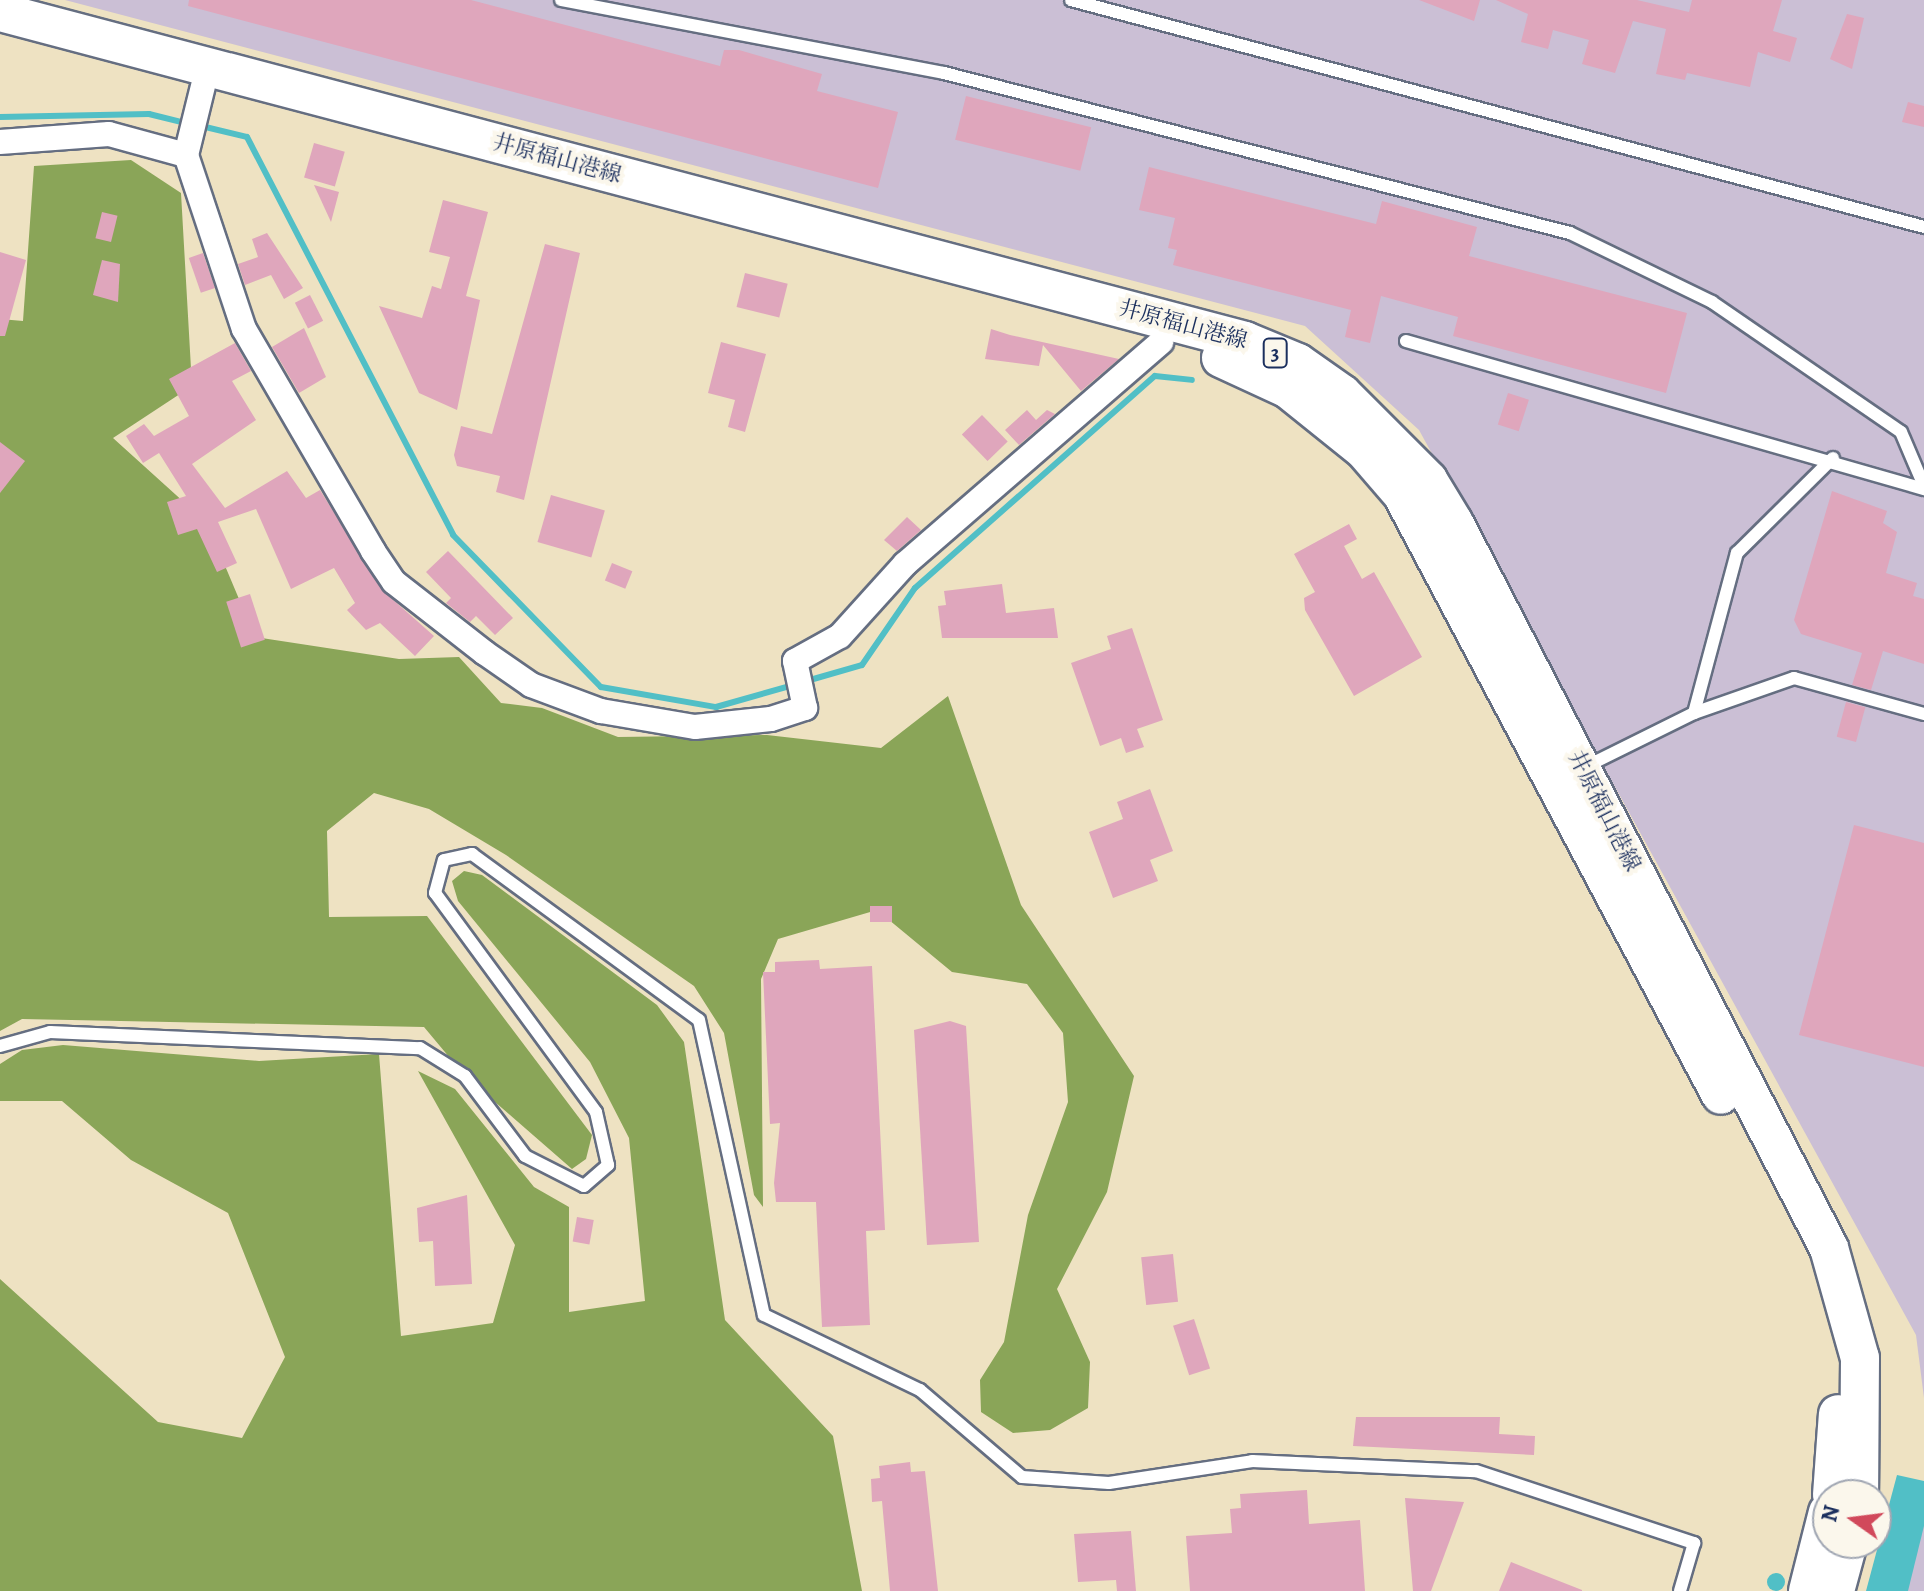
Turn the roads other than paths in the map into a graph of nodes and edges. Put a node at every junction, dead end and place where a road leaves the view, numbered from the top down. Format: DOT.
graph roads {
  1 [pos="561,0"];
  2 [pos="1071,0"];
  3 [pos="0,12"];
  4 [pos="0,34"];
  5 [pos="200,99"];
  6 [pos="0,142"];
  7 [pos="187,150"];
  8 [pos="1924,227"];
  9 [pos="1406,341"];
  10 [pos="1161,342"];
  11 [pos="1833,458"];
  12 [pos="1924,487"];
  13 [pos="1694,713"];
  14 [pos="1924,714"];
  15 [pos="1570,776"];
  16 [pos="0,1046"];
  17 [pos="1834,1479"];
  18 [pos="1859,1479"];
  19 [pos="1816,1559"];
  20 [pos="1844,1559"];
  21 [pos="1680,1591"];
  22 [pos="1808,1591"];
  23 [pos="1835,1591"];
  1 -- 12 [label="lane"];
  2 -- 8 [label="lane"];
  3 -- 15 [label="main road, 井原福山港線 / 3"];
  4 -- 5 [label="main road, 井原福山港線 / 3"];
  5 -- 7 [label="street"];
  5 -- 10 [label="main road, 井原福山港線 / 3"];
  6 -- 7 [label="street"];
  7 -- 10 [label="street"];
  9 -- 11 [label="lane"];
  10 -- 15 [label="main road, 井原福山港線 / 3"];
  11 -- 12 [label="lane"];
  11 -- 13 [label="lane"];
  13 -- 14 [label="lane"];
  13 -- 15 [label="lane"];
  15 -- 17 [label="main road, 井原福山港線 / 3"];
  15 -- 18 [label="main road, 井原福山港線 / 3"];
  16 -- 21 [label="lane"];
  19 -- 22 [label="main road"];
  20 -- 23 [label="main road"];
}
